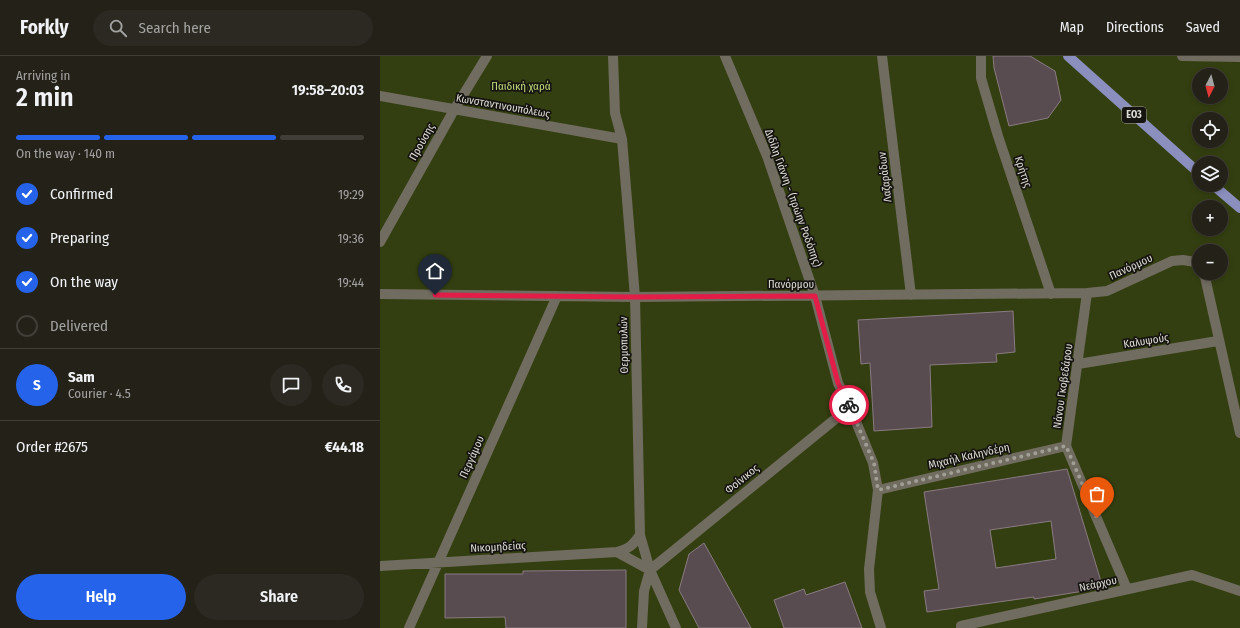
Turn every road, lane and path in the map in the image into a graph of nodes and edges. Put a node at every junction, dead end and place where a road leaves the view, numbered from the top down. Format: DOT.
graph roads {
  1 [pos="488,56"];
  2 [pos="613,56"];
  3 [pos="725,56"];
  4 [pos="882,56"];
  5 [pos="981,56"];
  6 [pos="1069,56"];
  7 [pos="1080,56"];
  8 [pos="1182,56"];
  9 [pos="1240,57"];
  10 [pos="380,96"];
  11 [pos="454,110"];
  12 [pos="622,140"];
  13 [pos="1192,167"];
  14 [pos="1221,192"];
  15 [pos="1240,208"];
  16 [pos="380,242"];
  17 [pos="1192,263"];
  18 [pos="1206,280"];
  19 [pos="1087,293"];
  20 [pos="380,294"];
  21 [pos="1051,294"];
  22 [pos="911,295"];
  23 [pos="557,296"];
  24 [pos="815,296"];
  25 [pos="635,297"];
  26 [pos="1218,340"];
  27 [pos="1078,364"];
  28 [pos="850,407"];
  29 [pos="1240,433"];
  30 [pos="1066,446"];
  31 [pos="878,490"];
  32 [pos="640,535"];
  33 [pos="617,552"];
  34 [pos="438,563"];
  35 [pos="380,566"];
  36 [pos="650,570"];
  37 [pos="1127,589"];
  38 [pos="1240,591"];
  39 [pos="409,628"];
  40 [pos="642,628"];
  41 [pos="676,628"];
  42 [pos="881,628"];
  43 [pos="961,628"];
  1 -- 11 [label="street, Προύσης"];
  2 -- 12 [label="street, Θερμοπυλών"];
  3 -- 24 [label="street, Διδίλη Γιάννη - (πρώην Ροδόπης)"];
  4 -- 22 [label="street, Λαζαράδων"];
  5 -- 21 [label="street, Κρήτης"];
  6 -- 7 [label="street"];
  6 -- 13 [label="main road, ΕΟ3"];
  8 -- 9 [label="street"];
  10 -- 11 [label="street, Κωνσταντινουπόλεως"];
  11 -- 12 [label="street, Κωνσταντινουπόλεως"];
  11 -- 16 [label="street, Προύσης"];
  12 -- 25 [label="street, Θερμοπυλών"];
  14 -- 15 [label="main road"];
  17 -- 19 [label="street, Πανόρμου"];
  18 -- 26 [label="street"];
  19 -- 21 [label="street, Πανόρμου"];
  19 -- 27 [label="street, Νάνου Γκοβεδάρου"];
  20 -- 23 [label="street, Πανόρμου"];
  21 -- 22 [label="street, Πανόρμου"];
  22 -- 24 [label="street, Πανόρμου"];
  23 -- 25 [label="street, Πανόρμου"];
  23 -- 34 [label="street, Περγάμου"];
  24 -- 25 [label="street, Πανόρμου"];
  24 -- 28 [label="street, Διδίλη Γιάννη - (πρώην Ροδόπης)"];
  25 -- 32 [label="street, Θερμοπυλών"];
  26 -- 27 [label="street, Καλυψούς"];
  26 -- 29 [label="street"];
  27 -- 30 [label="street, Νάνου Γκοβεδάρου"];
  28 -- 31 [label="street, Διδίλη Γιάννη - (πρώην Ροδόπης)"];
  28 -- 36 [label="street, Φοίνικος"];
  30 -- 31 [label="street, Μιχαήλ Καληνδέρη"];
  30 -- 37 [label="street"];
  31 -- 42 [label="street, Διδίλη Γιάννη - (πρώην Ροδόπης)"];
  32 -- 33 [label="street, Νικομηδείας"];
  32 -- 36 [label="street, Θερμοπυλών"];
  33 -- 34 [label="street, Νικομηδείας"];
  33 -- 36 [label="street"];
  34 -- 35 [label="street, Νικομηδείας"];
  34 -- 39 [label="street, Περγάμου"];
  36 -- 40 [label="street"];
  36 -- 41 [label="street, Θερμοπυλών"];
  37 -- 38 [label="street, Νεάρχου"];
  37 -- 43 [label="street, Νεάρχου"];
}
